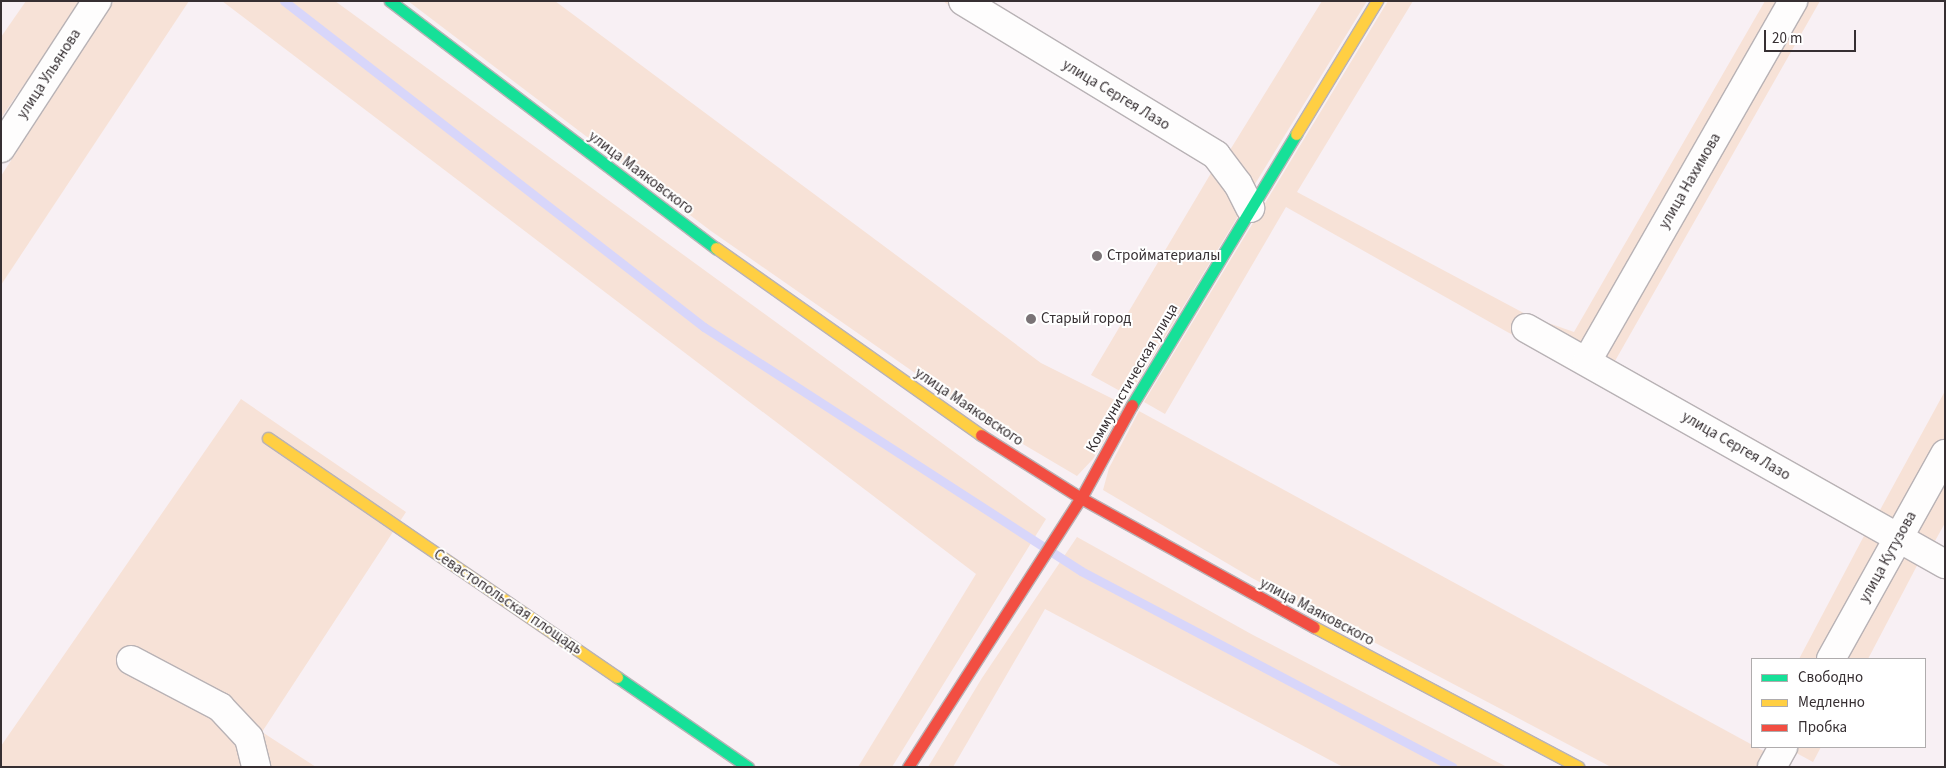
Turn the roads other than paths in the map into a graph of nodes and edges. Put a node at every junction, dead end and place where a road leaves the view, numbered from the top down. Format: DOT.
graph roads {
  1 [pos="97,1"];
  2 [pos="390,1"];
  3 [pos="963,1"];
  4 [pos="1376,1"];
  5 [pos="1793,1"];
  6 [pos="1,148"];
  7 [pos="1250,208"];
  8 [pos="1526,328"];
  9 [pos="1587,361"];
  10 [pos="268,438"];
  11 [pos="1945,454"];
  12 [pos="1081,498"];
  13 [pos="1898,538"];
  14 [pos="1945,564"];
  15 [pos="1832,658"];
  16 [pos="131,660"];
  17 [pos="1782,748"];
  18 [pos="256,767"];
  19 [pos="748,767"];
  20 [pos="908,767"];
  21 [pos="1578,767"];
  22 [pos="1772,767"];
  1 -- 6 [label="street, улица Ульянова"];
  2 -- 12 [label="street, улица Маяковского"];
  3 -- 7 [label="street, улица Сергея Лазо"];
  4 -- 7 [label="street, Коммунистическая улица"];
  5 -- 9 [label="street, улица Нахимова"];
  7 -- 12 [label="street, Коммунистическая улица"];
  8 -- 9 [label="street, улица Сергея Лазо"];
  9 -- 13 [label="street, улица Сергея Лазо"];
  10 -- 19 [label="street, Севастопольская площадь"];
  11 -- 13 [label="street, улица Кутузова"];
  12 -- 20 [label="street, Коммунистическая улица"];
  12 -- 21 [label="street, улица Маяковского"];
  13 -- 14 [label="street, улица Сергея Лазо"];
  13 -- 15 [label="street, улица Кутузова"];
  16 -- 18 [label="street"];
  17 -- 22 [label="street"];
}
